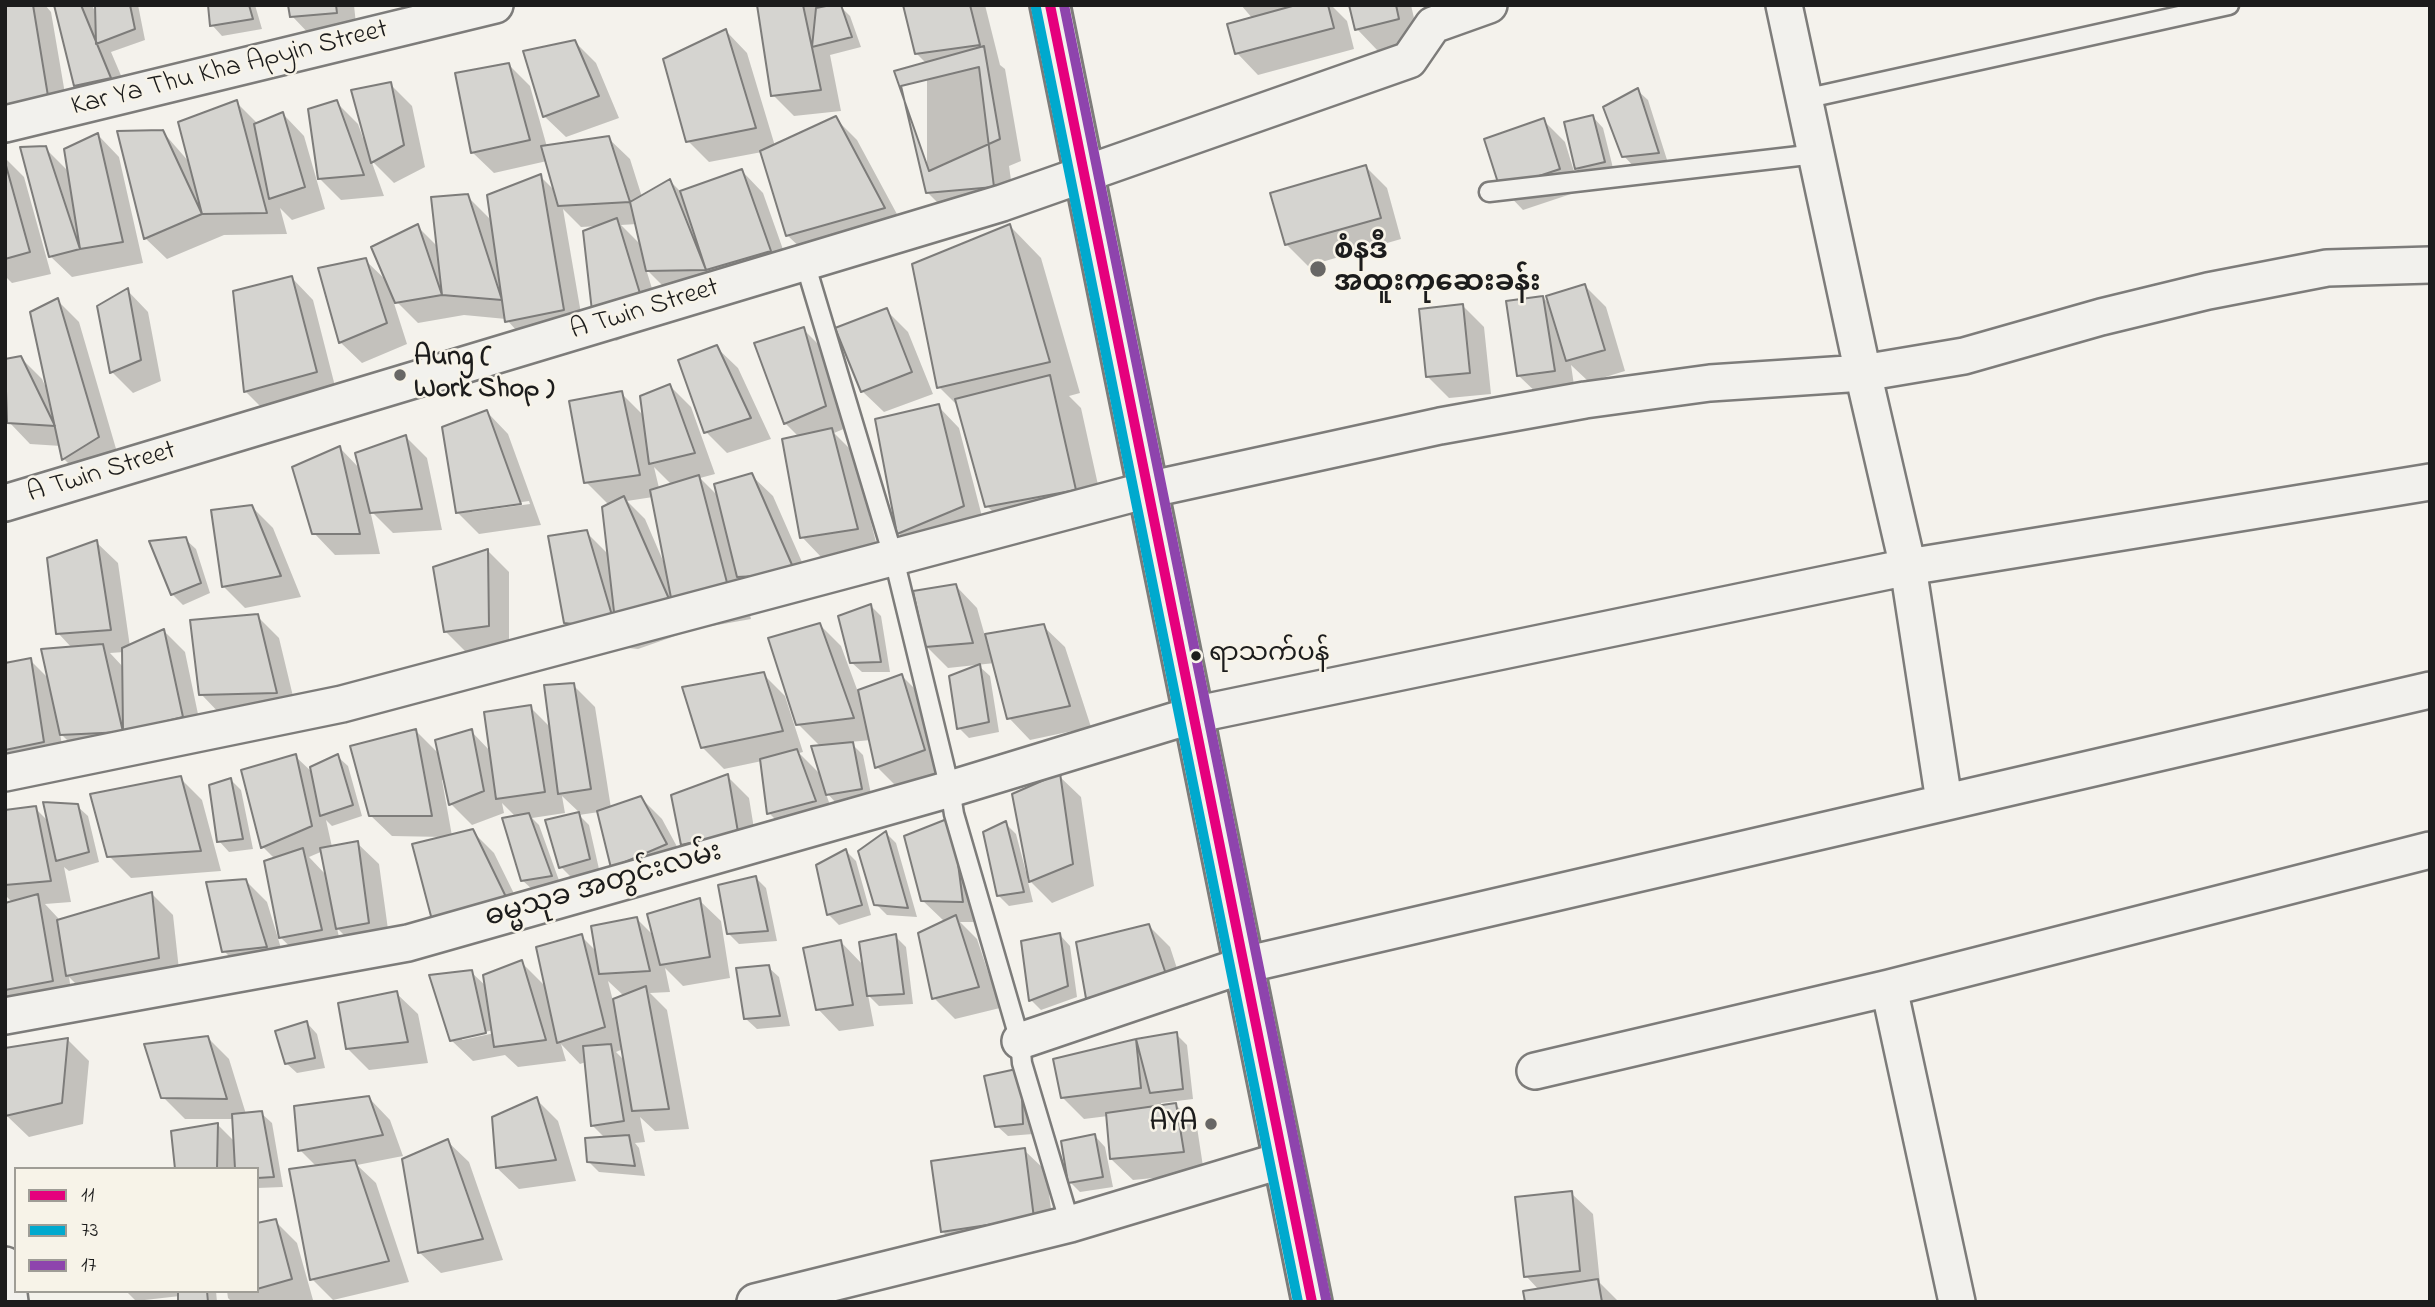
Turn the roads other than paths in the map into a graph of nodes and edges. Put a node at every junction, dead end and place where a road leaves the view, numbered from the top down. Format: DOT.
graph roads {
  1 [pos="495,5"];
  2 [pos="1050,5"];
  3 [pos="1489,5"];
  4 [pos="1784,5"];
  5 [pos="2229,5"];
  6 [pos="1804,99"];
  7 [pos="5,124"];
  8 [pos="1816,153"];
  9 [pos="1083,174"];
  10 [pos="1489,192"];
  11 [pos="805,263"];
  12 [pos="2430,265"];
  13 [pos="1863,373"];
  14 [pos="2430,482"];
  15 [pos="1147,490"];
  16 [pos="5,503"];
  17 [pos="894,559"];
  18 [pos="1908,567"];
  19 [pos="2430,690"];
  20 [pos="1193,715"];
  21 [pos="5,773"];
  22 [pos="950,789"];
  23 [pos="1944,801"];
  24 [pos="2430,850"];
  25 [pos="1244,965"];
  26 [pos="1889,988"];
  27 [pos="5,1016"];
  28 [pos="1020,1041"];
  29 [pos="1535,1071"];
  30 [pos="1283,1160"];
  31 [pos="1070,1224"];
  32 [pos="5,1265"];
  33 [pos="10,1302"];
  34 [pos="755,1302"];
  35 [pos="1312,1302"];
  36 [pos="1957,1302"];
  1 -- 7 [label="street, Kar Ya Thu Kha Apyin Street"];
  2 -- 9 [label="main road"];
  3 -- 9 [label="street, A Twin Street"];
  4 -- 6 [label="street"];
  5 -- 6 [label="lane"];
  6 -- 8 [label="street"];
  8 -- 10 [label="lane"];
  8 -- 13 [label="street"];
  9 -- 11 [label="street, A Twin Street"];
  9 -- 15 [label="main road"];
  11 -- 16 [label="street, A Twin Street"];
  11 -- 17 [label="lane"];
  12 -- 13 [label="street"];
  13 -- 15 [label="street"];
  13 -- 18 [label="street"];
  14 -- 18 [label="street, ဓမ္မသုခ အတွင်းလမ်း"];
  15 -- 17 [label="street"];
  15 -- 20 [label="main road"];
  17 -- 21 [label="street"];
  17 -- 22 [label="lane"];
  18 -- 20 [label="street, ဓမ္မသုခ အတွင်းလမ်း"];
  18 -- 23 [label="street"];
  19 -- 23 [label="street"];
  20 -- 22 [label="street, ဓမ္မသုခ အတွင်းလမ်း"];
  20 -- 25 [label="main road"];
  22 -- 27 [label="street, ဓမ္မသုခ အတွင်းလမ်း"];
  22 -- 28 [label="lane"];
  23 -- 25 [label="street"];
  24 -- 26 [label="street"];
  25 -- 28 [label="street"];
  25 -- 30 [label="main road"];
  26 -- 29 [label="street"];
  26 -- 36 [label="street"];
  28 -- 31 [label="lane"];
  30 -- 31 [label="street"];
  30 -- 35 [label="main road"];
  31 -- 34 [label="street"];
  32 -- 33 [label="street"];
}
